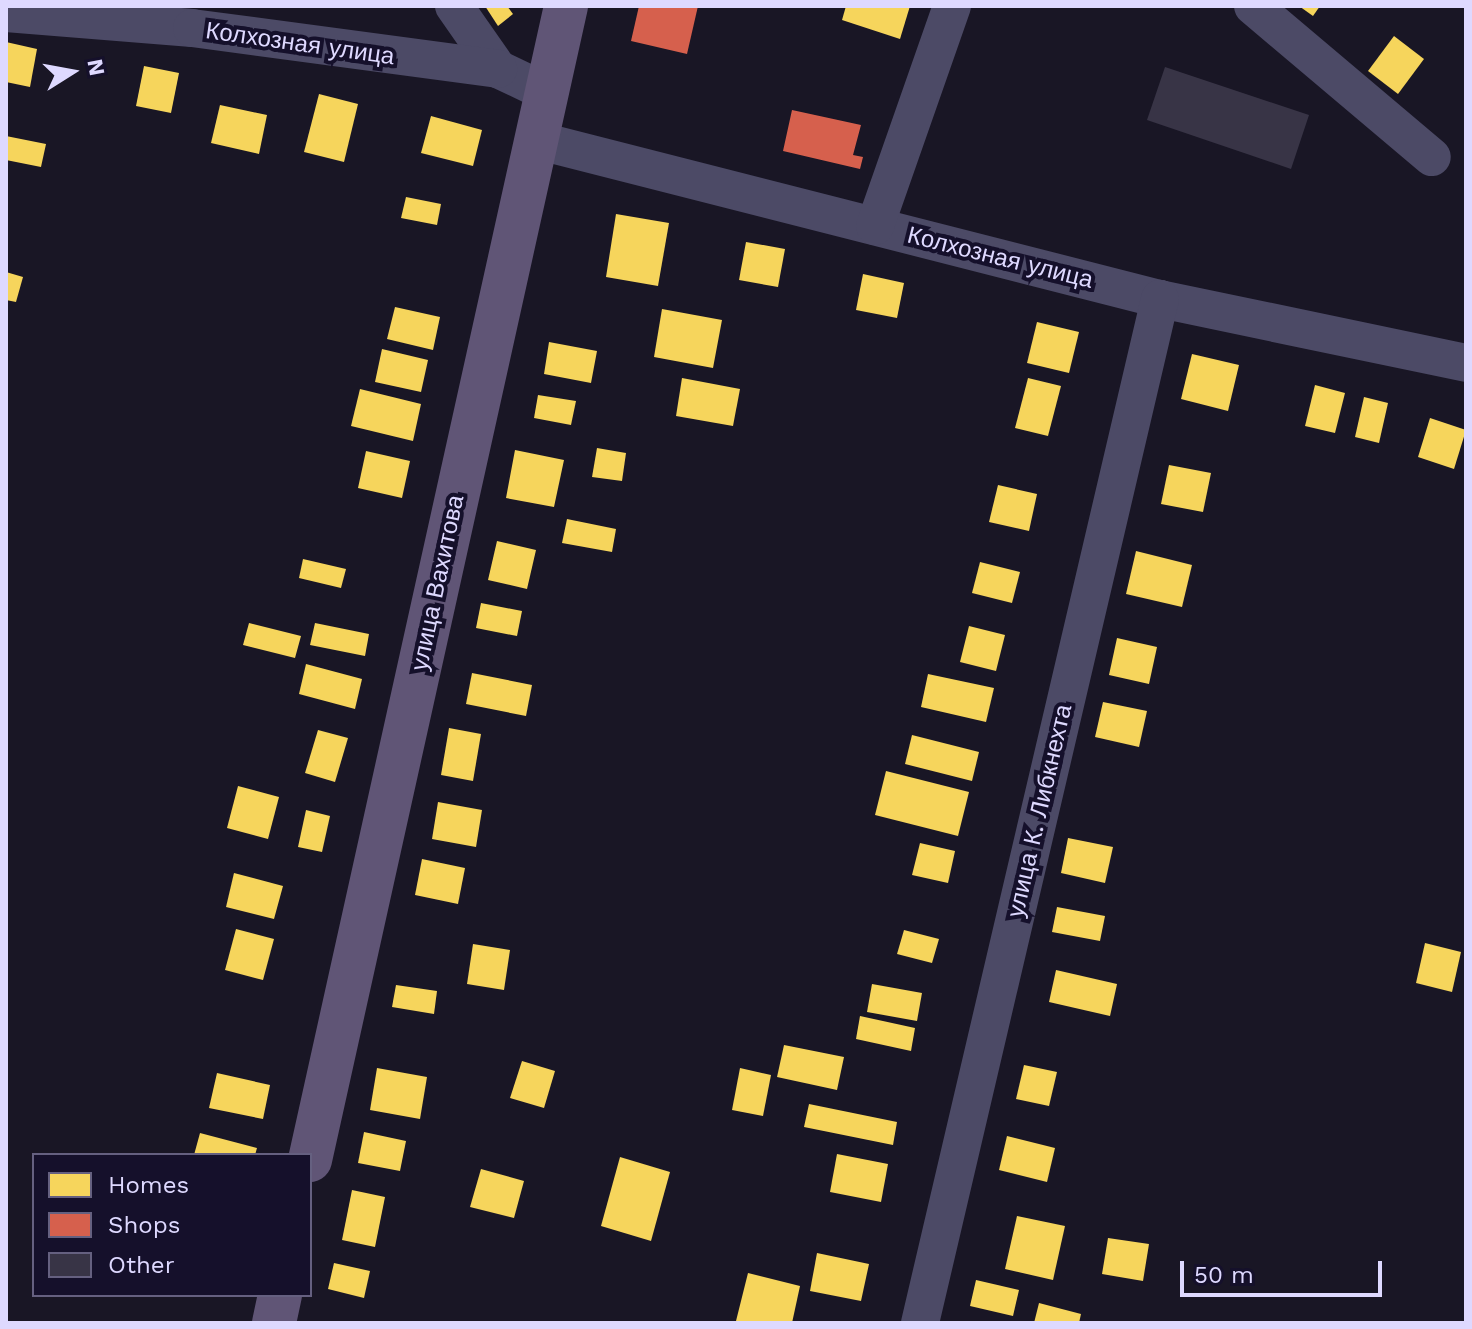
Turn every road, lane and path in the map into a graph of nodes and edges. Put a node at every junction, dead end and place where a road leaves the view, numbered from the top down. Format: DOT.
graph roads {
  1 [pos="454,6"];
  2 [pos="566,6"];
  3 [pos="952,6"];
  4 [pos="1253,6"];
  5 [pos="6,13"];
  6 [pos="498,69"];
  7 [pos="546,92"];
  8 [pos="536,140"];
  9 [pos="1432,157"];
  10 [pos="875,226"];
  11 [pos="1160,299"];
  12 [pos="1466,363"];
  13 [pos="312,1153"];
  14 [pos="280,1297"];
  15 [pos="274,1323"];
  16 [pos="920,1323"];
  1 -- 6 [label="street"];
  2 -- 7 [label="main road, улица Вахитова"];
  3 -- 10 [label="street"];
  4 -- 9 [label="street"];
  5 -- 6 [label="street, Колхозная улица"];
  6 -- 7 [label="street"];
  7 -- 8 [label="main road, улица Вахитова"];
  8 -- 10 [label="street, Колхозная улица"];
  8 -- 13 [label="main road, улица Вахитова"];
  10 -- 11 [label="street, Колхозная улица"];
  11 -- 12 [label="street, Колхозная улица"];
  11 -- 16 [label="street, улица К. Либкнехта"];
  14 -- 15 [label="main road"];
}
